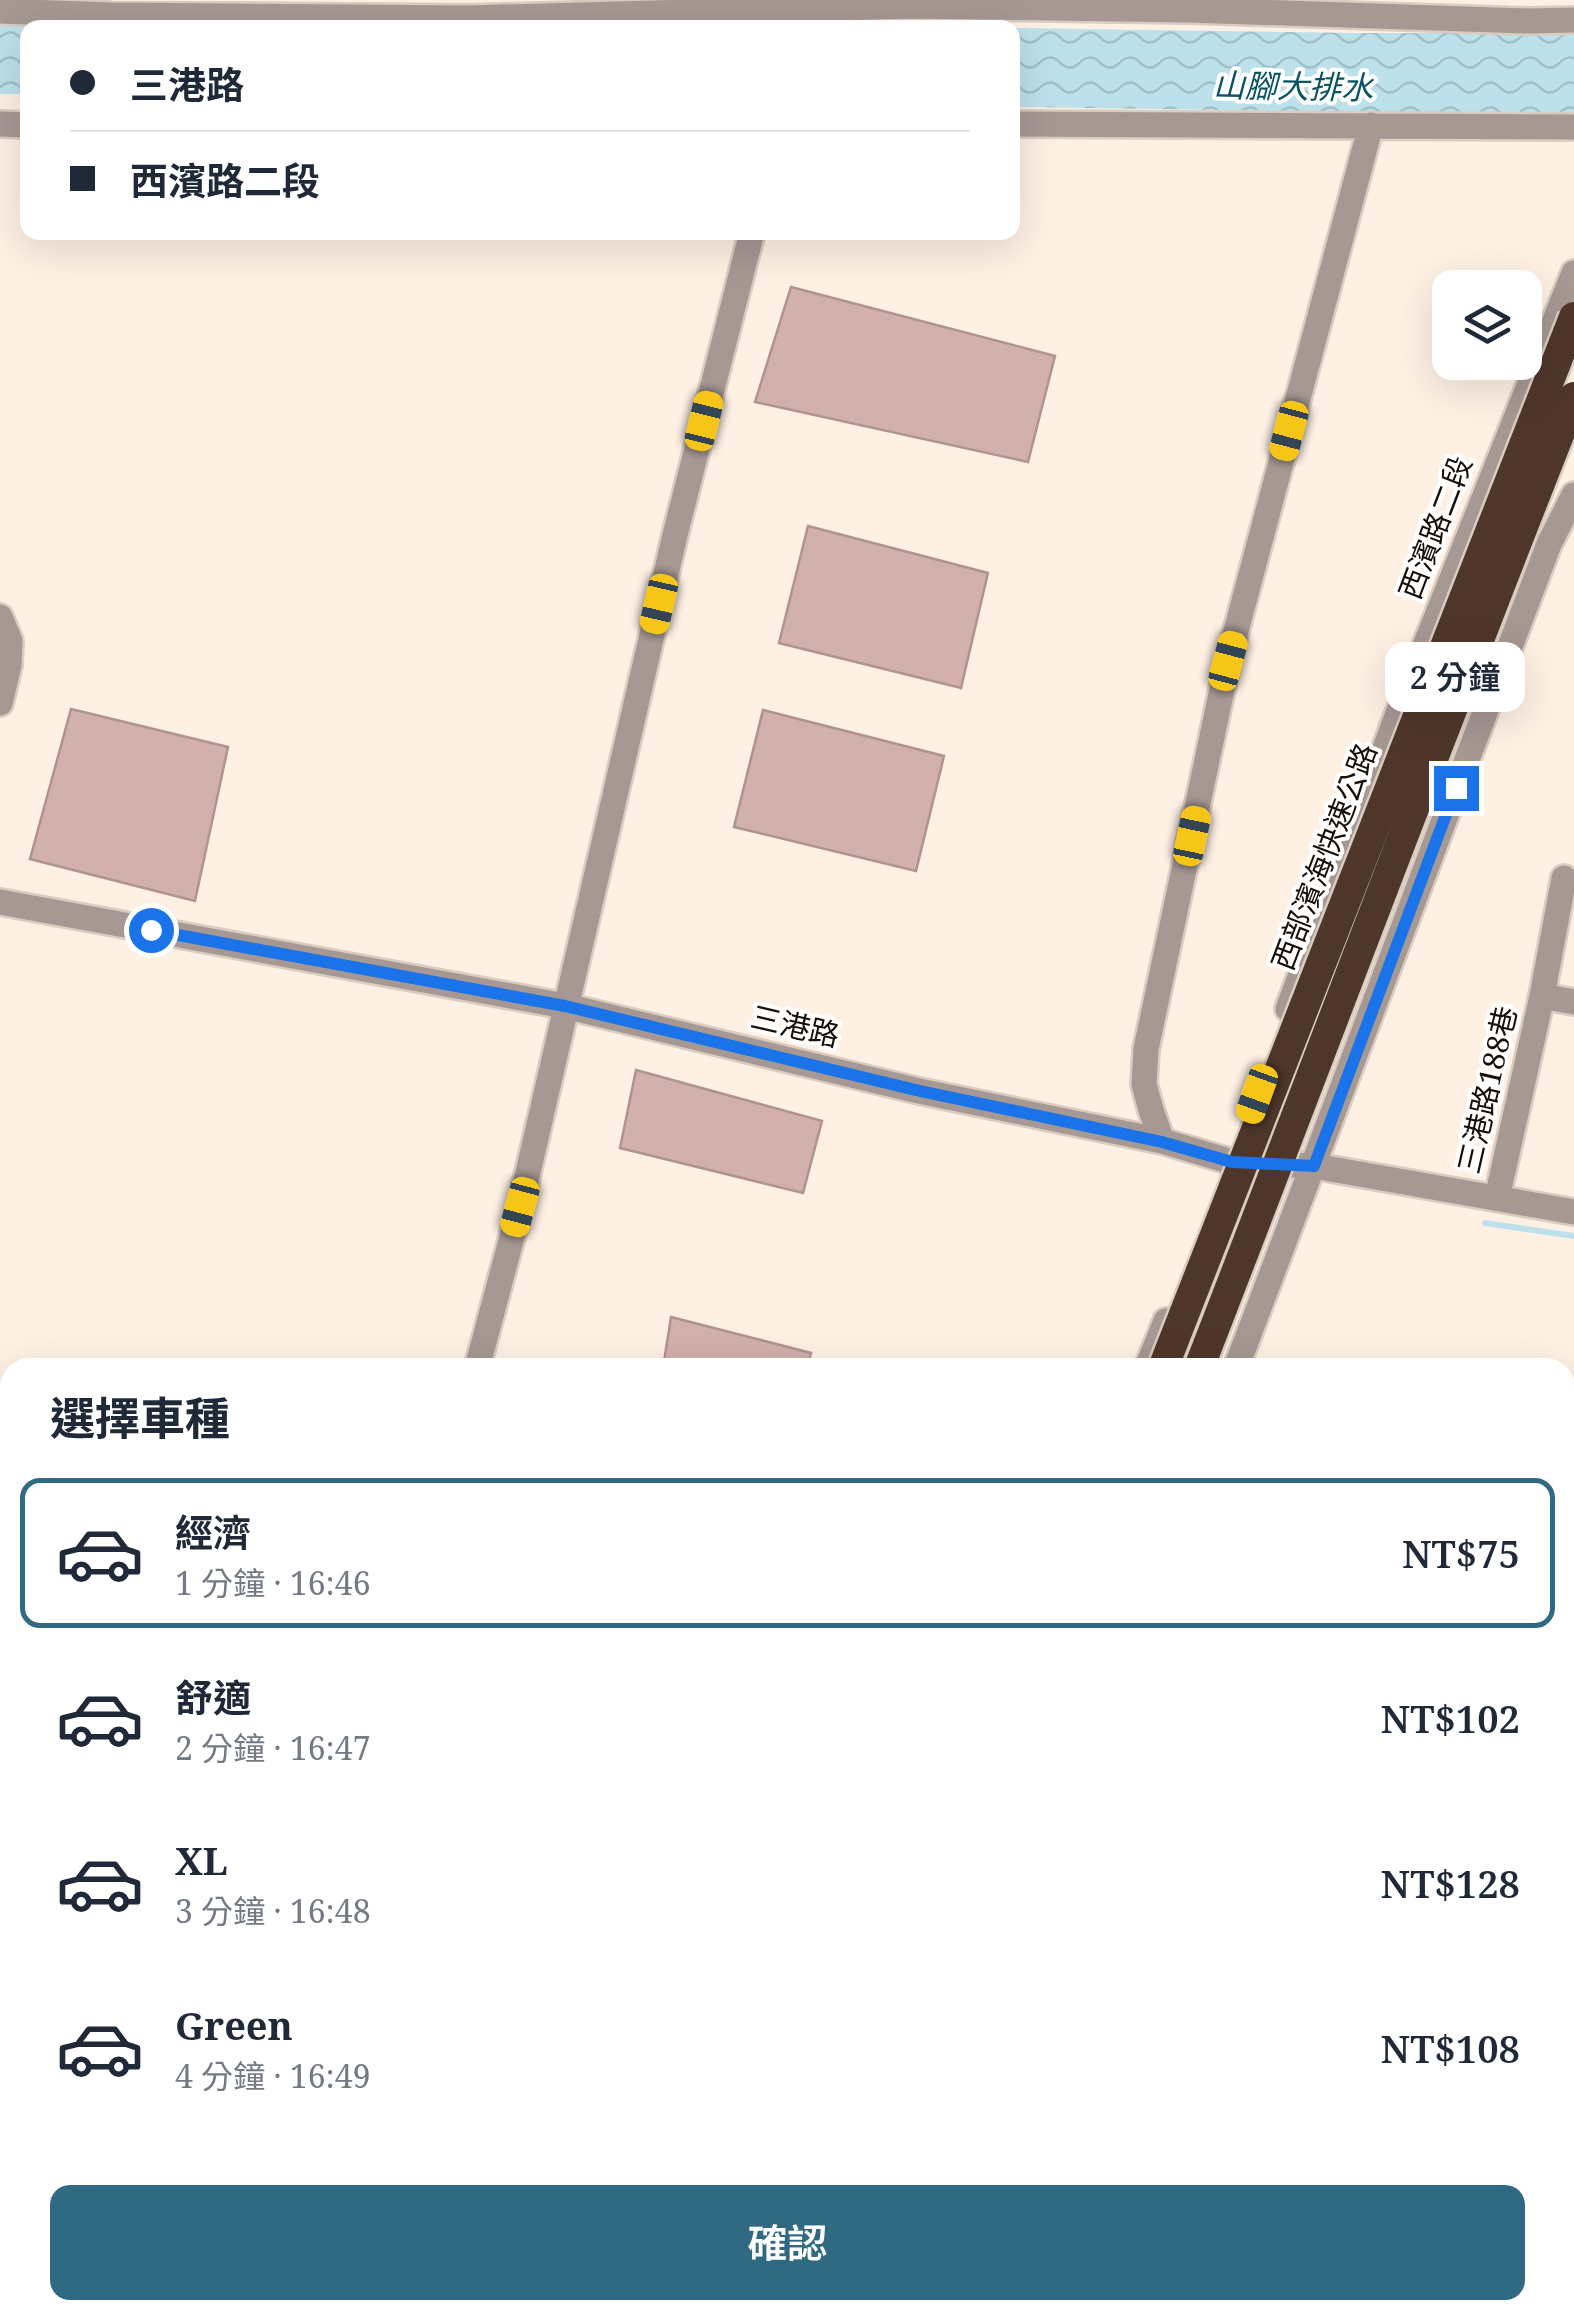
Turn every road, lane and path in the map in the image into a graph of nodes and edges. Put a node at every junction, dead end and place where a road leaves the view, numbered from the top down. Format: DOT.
graph roads {
  1 [pos="1192,5"];
  2 [pos="471,9"];
  3 [pos="0,10"];
  4 [pos="1574,20"];
  5 [pos="1020,124"];
  6 [pos="1372,125"];
  7 [pos="1574,127"];
  8 [pos="750,240"];
  9 [pos="1574,273"];
  10 [pos="1574,317"];
  11 [pos="1574,397"];
  12 [pos="1574,495"];
  13 [pos="0,617"];
  14 [pos="0,703"];
  15 [pos="1564,878"];
  16 [pos="0,902"];
  17 [pos="1542,996"];
  18 [pos="1574,1002"];
  19 [pos="565,1006"];
  20 [pos="1162,1142"];
  21 [pos="1232,1162"];
  22 [pos="1314,1166"];
  23 [pos="1497,1198"];
  24 [pos="1574,1212"];
  25 [pos="480,1358"];
  26 [pos="1151,1358"];
  27 [pos="1167,1358"];
  28 [pos="1203,1358"];
  29 [pos="1240,1358"];
  1 -- 2 [label="street"];
  1 -- 4 [label="street"];
  2 -- 3 [label="street"];
  5 -- 6 [label="street"];
  6 -- 7 [label="street"];
  6 -- 20 [label="street"];
  8 -- 19 [label="street"];
  9 -- 21 [label="street, 西濱路二段"];
  10 -- 27 [label="highway, 西部濱海快速公路, bridge"];
  11 -- 28 [label="highway, bridge"];
  12 -- 22 [label="street"];
  13 -- 14 [label="street"];
  15 -- 17 [label="street, 三港路188巷"];
  16 -- 19 [label="street, 三港路"];
  17 -- 18 [label="street, 三港路188巷"];
  17 -- 23 [label="street, 三港路188巷"];
  19 -- 20 [label="street, 三港路"];
  19 -- 25 [label="street"];
  20 -- 21 [label="street, 三港路"];
  21 -- 22 [label="street, 三港路"];
  21 -- 26 [label="street, 西濱路二段"];
  22 -- 23 [label="street, 三港路"];
  22 -- 29 [label="street"];
  23 -- 24 [label="street, 三港路"];
}
